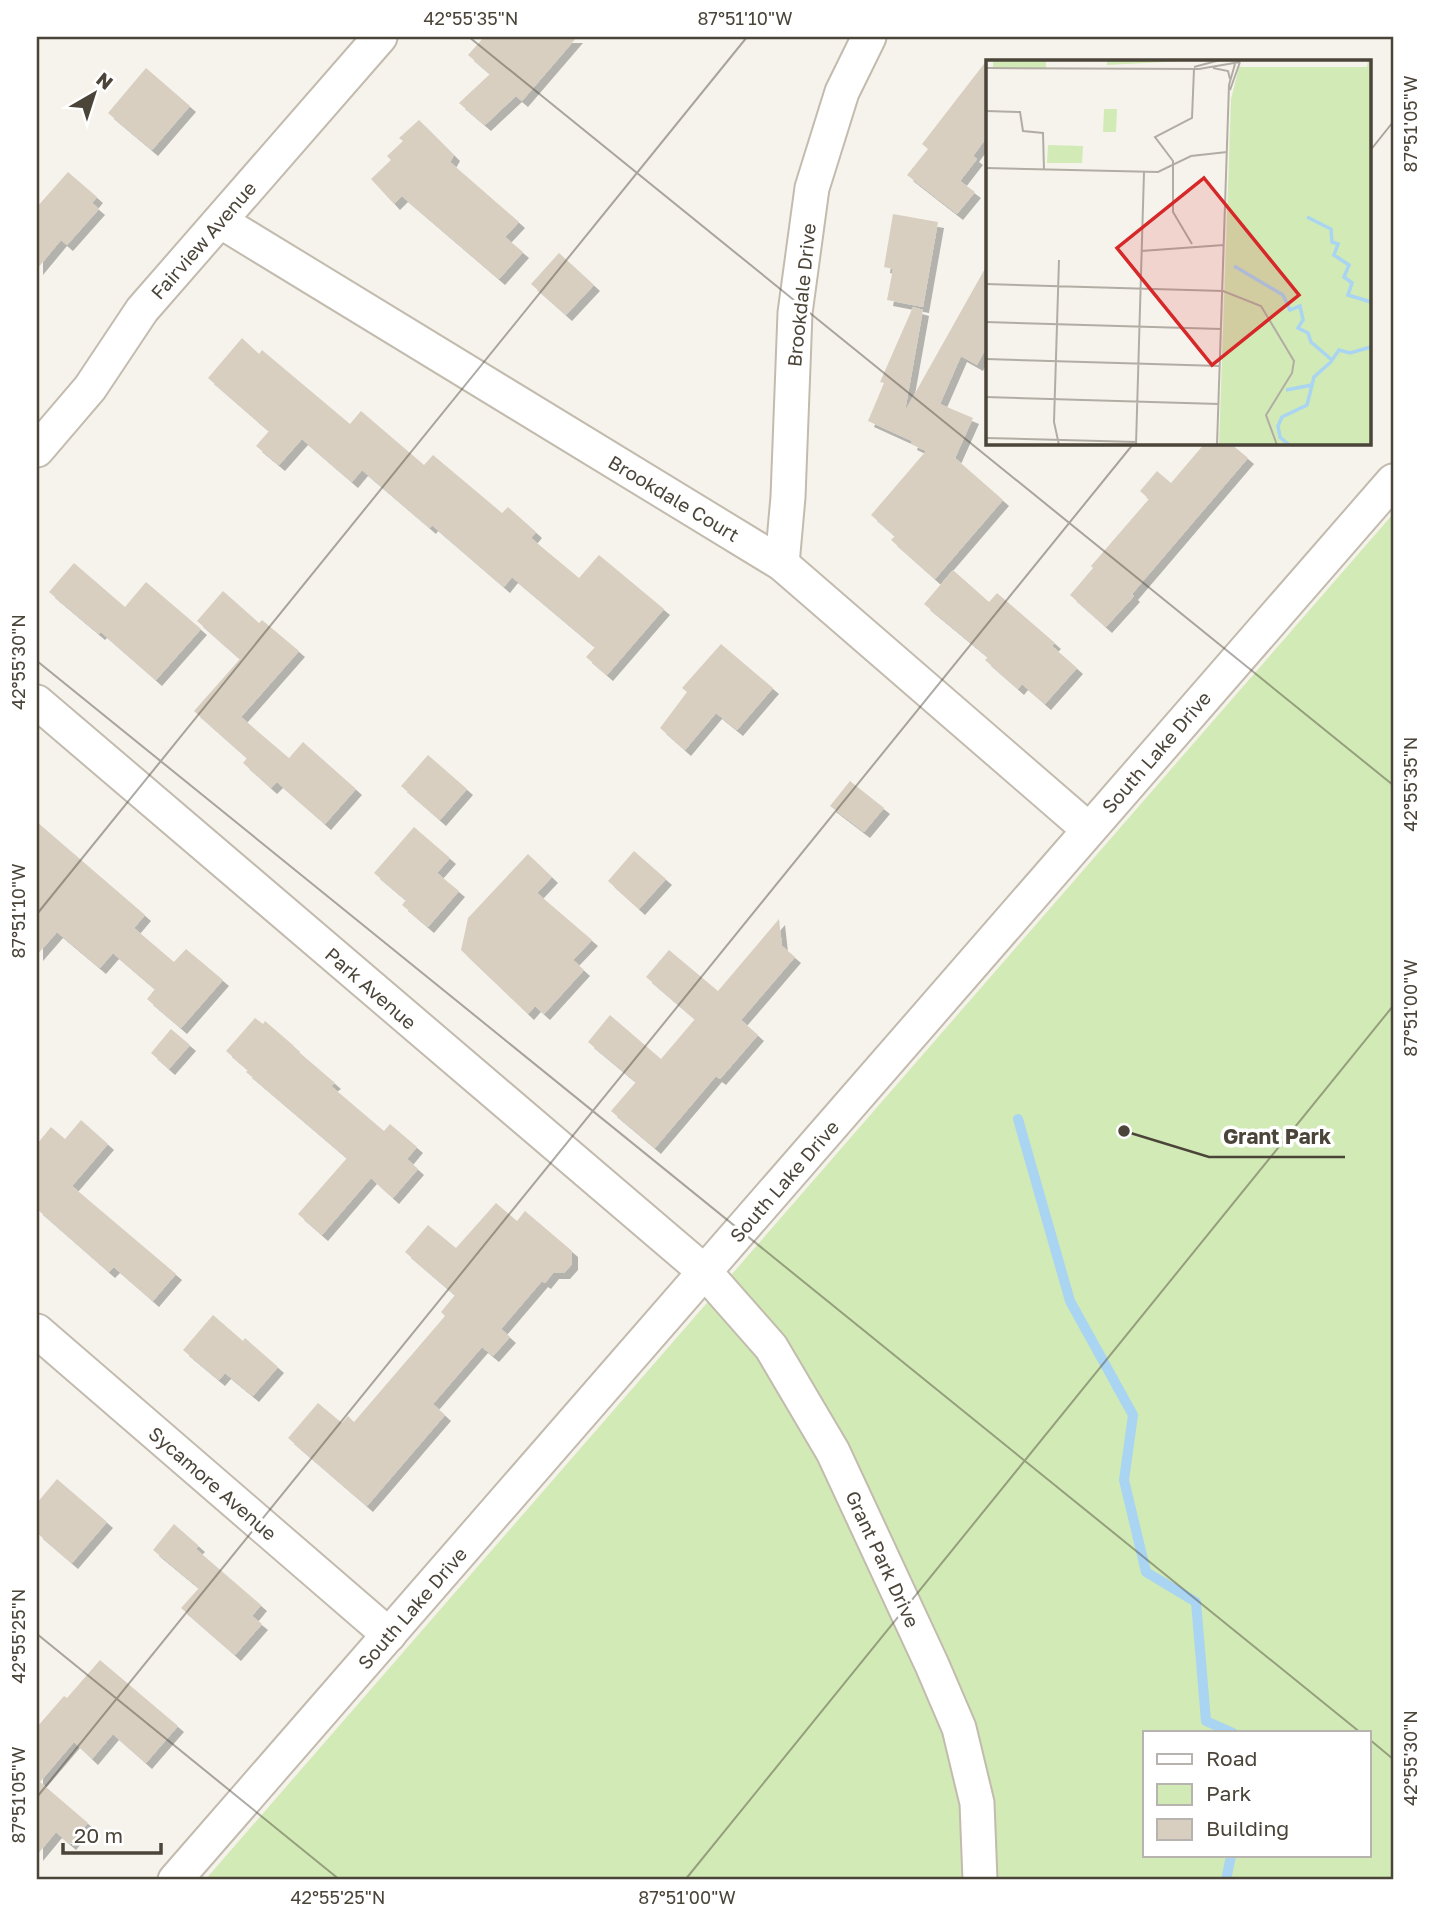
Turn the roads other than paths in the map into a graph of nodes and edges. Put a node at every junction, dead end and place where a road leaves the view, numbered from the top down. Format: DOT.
graph roads {
  1 [pos="380,37"];
  2 [pos="869,37"];
  3 [pos="220,221"];
  4 [pos="37,450"];
  5 [pos="1393,481"];
  6 [pos="782,564"];
  7 [pos="37,702"];
  8 [pos="1088,829"];
  9 [pos="705,1272"];
  10 [pos="37,1331"];
  11 [pos="389,1635"];
  12 [pos="175,1880"];
  13 [pos="980,1880"];
  1 -- 3 [label="street, Fairview Avenue"];
  2 -- 6 [label="street, Brookdale Drive"];
  3 -- 4 [label="street, Fairview Avenue"];
  3 -- 6 [label="street, Brookdale Court"];
  5 -- 8 [label="street, South Lake Drive"];
  6 -- 8 [label="street, Brookdale Court"];
  7 -- 9 [label="street, Park Avenue"];
  8 -- 9 [label="street, South Lake Drive"];
  9 -- 11 [label="street, South Lake Drive"];
  9 -- 13 [label="street, Grant Park Drive"];
  10 -- 11 [label="street, Sycamore Avenue"];
  11 -- 12 [label="street, South Lake Drive"];
}
